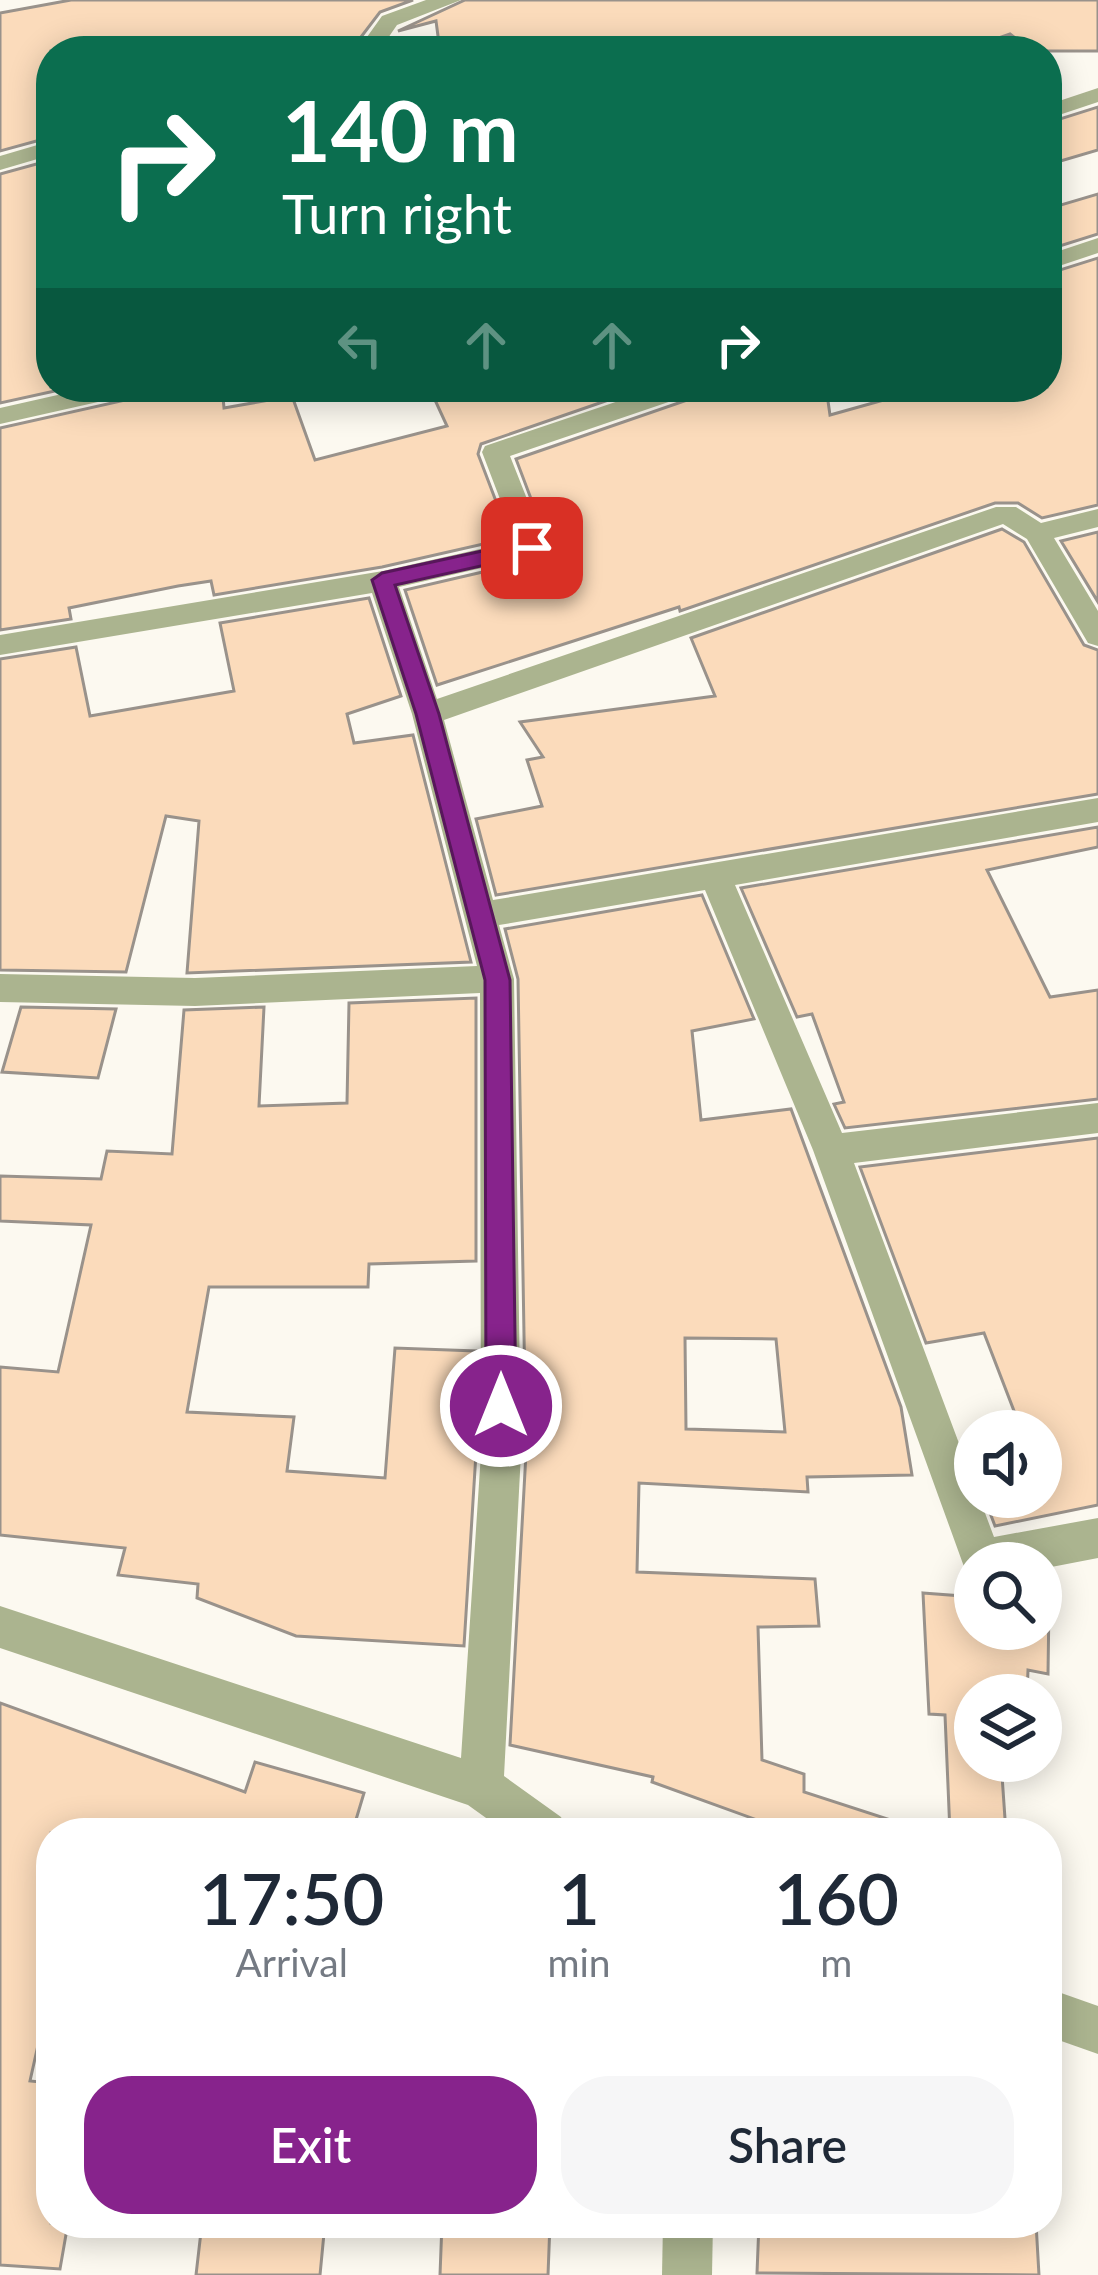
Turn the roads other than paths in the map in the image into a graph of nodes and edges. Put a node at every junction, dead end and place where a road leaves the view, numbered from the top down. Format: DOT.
graph roads {
  1 [pos="450,0"];
  2 [pos="372,36"];
  3 [pos="1098,95"];
  4 [pos="1062,107"];
  5 [pos="36,152"];
  6 [pos="0,163"];
  7 [pos="1098,245"];
  8 [pos="1062,258"];
  9 [pos="62,402"];
  10 [pos="642,402"];
  11 [pos="0,416"];
  12 [pos="1098,518"];
  13 [pos="1037,533"];
  14 [pos="382,580"];
  15 [pos="1098,636"];
  16 [pos="0,645"];
  17 [pos="427,714"];
  18 [pos="1098,810"];
  19 [pos="716,878"];
  20 [pos="483,915"];
  21 [pos="497,980"];
  22 [pos="0,988"];
  23 [pos="1098,1118"];
  24 [pos="831,1150"];
  25 [pos="1098,1538"];
  26 [pos="0,1627"];
  27 [pos="481,1787"];
  28 [pos="523,1818"];
  29 [pos="1062,2017"];
  30 [pos="1098,2030"];
  31 [pos="688,2238"];
  32 [pos="687,2275"];
  1 -- 2 [label="street"];
  3 -- 4 [label="street"];
  5 -- 6 [label="street"];
  7 -- 8 [label="street"];
  9 -- 11 [label="street"];
  10 -- 14 [label="street"];
  12 -- 13 [label="street"];
  13 -- 15 [label="street"];
  13 -- 17 [label="street"];
  14 -- 16 [label="street"];
  14 -- 17 [label="street"];
  17 -- 20 [label="street"];
  18 -- 19 [label="street"];
  19 -- 20 [label="street"];
  19 -- 24 [label="street"];
  20 -- 21 [label="street"];
  21 -- 22 [label="street"];
  21 -- 27 [label="street"];
  23 -- 24 [label="street"];
  24 -- 25 [label="street"];
  26 -- 27 [label="street"];
  27 -- 28 [label="street"];
  29 -- 30 [label="street"];
  31 -- 32 [label="street"];
}
